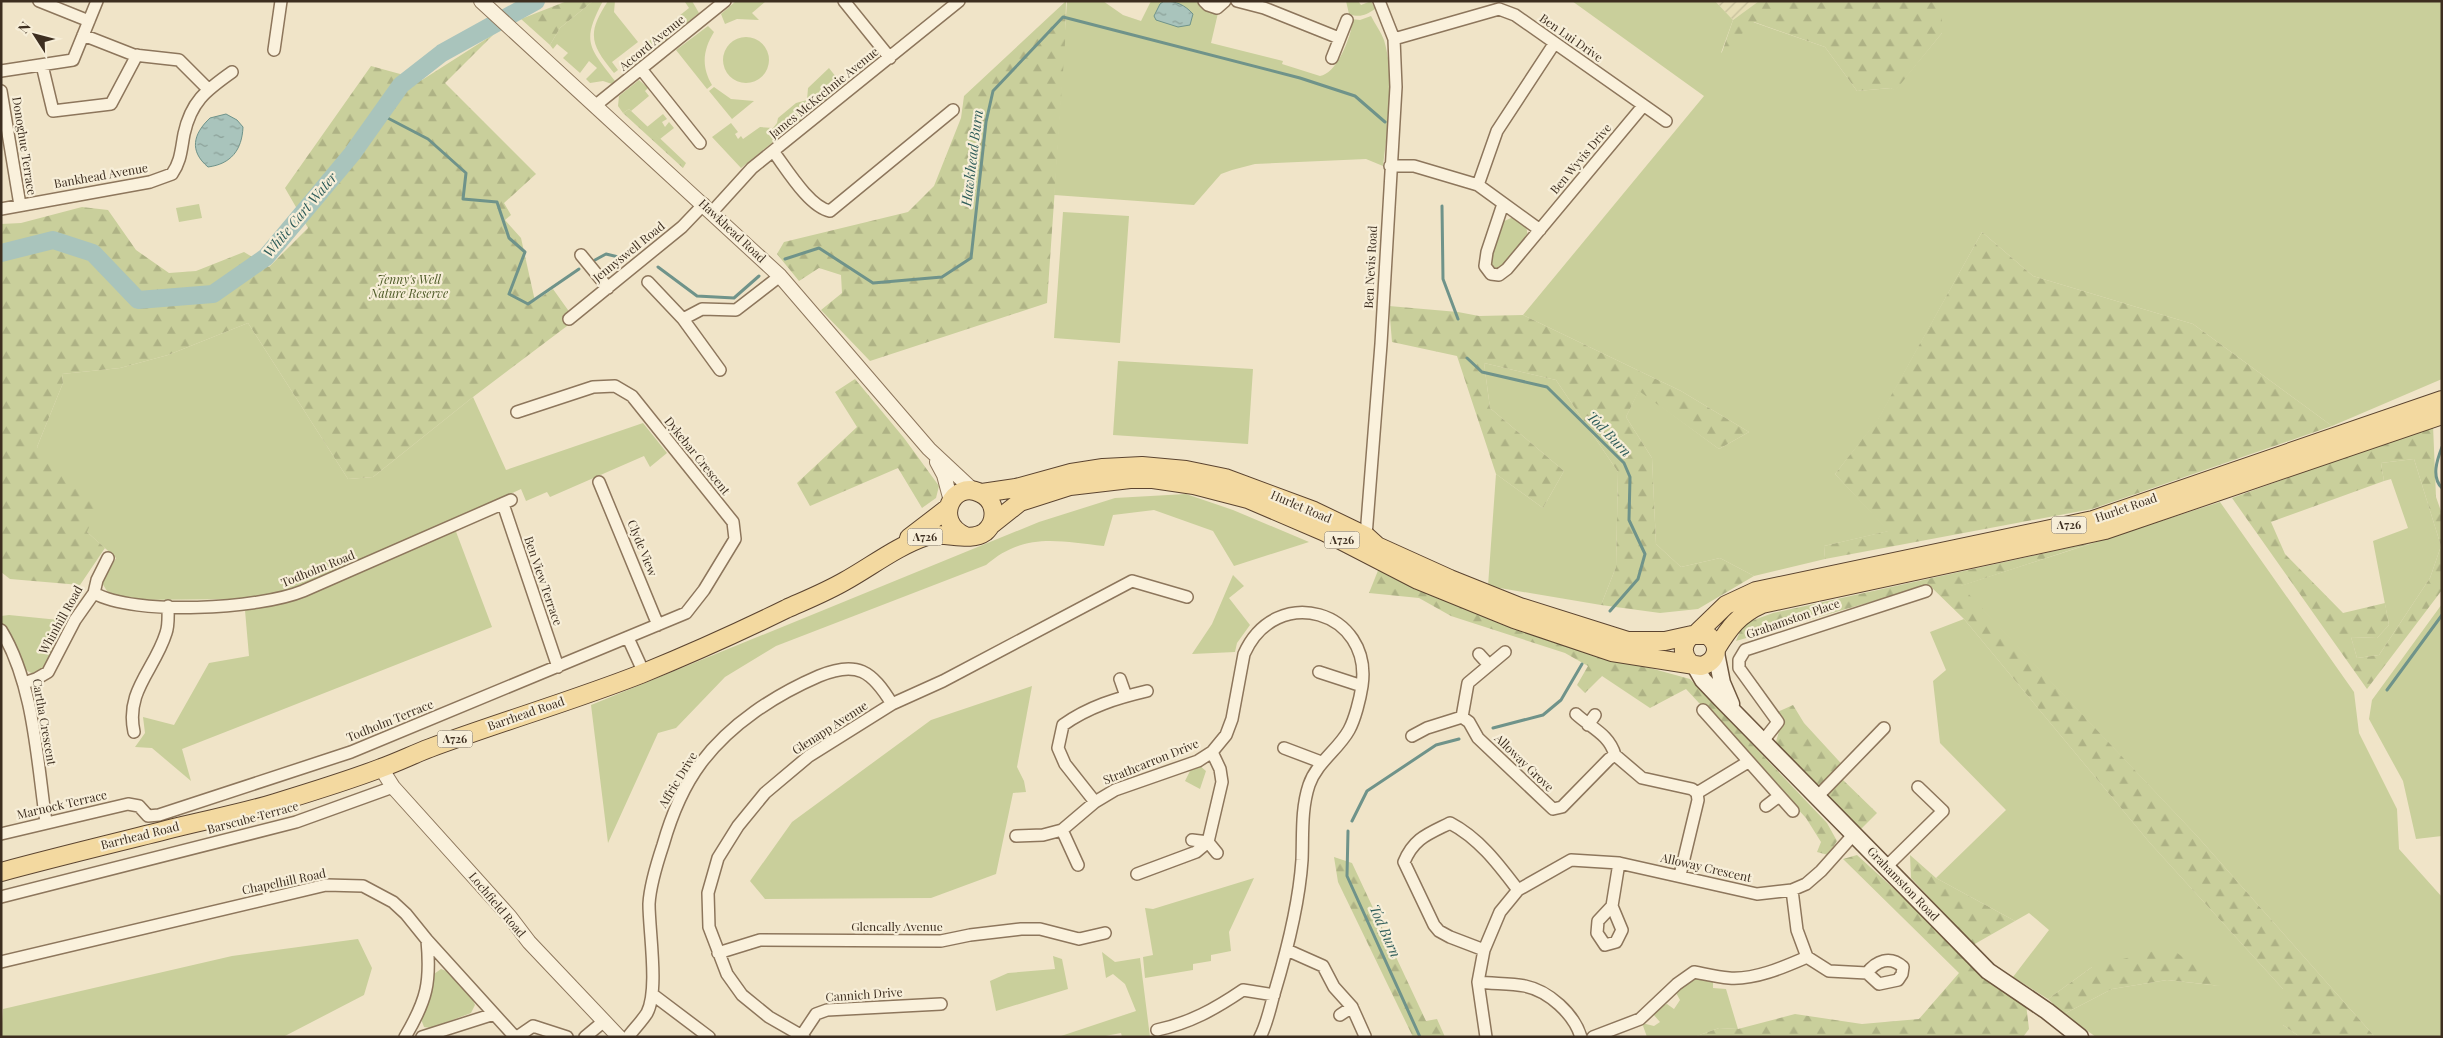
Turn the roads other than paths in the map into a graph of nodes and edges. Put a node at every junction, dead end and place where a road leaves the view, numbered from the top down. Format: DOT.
graph roads {
  1 [pos="39,1"];
  2 [pos="97,1"];
  3 [pos="281,1"];
  4 [pos="481,1"];
  5 [pos="725,1"];
  6 [pos="844,1"];
  7 [pos="1204,1"];
  8 [pos="1225,1"];
  9 [pos="1237,1"];
  10 [pos="1379,1"];
  11 [pos="957,2"];
  12 [pos="1346,20"];
  13 [pos="89,21"];
  14 [pos="83,36"];
  15 [pos="1339,38"];
  16 [pos="1394,39"];
  17 [pos="1554,44"];
  18 [pos="274,50"];
  19 [pos="137,55"];
  20 [pos="890,58"];
  21 [pos="1332,58"];
  22 [pos="42,65"];
  23 [pos="641,69"];
  24 [pos="1,72"];
  25 [pos="232,72"];
  26 [pos="208,89"];
  27 [pos="1,91"];
  28 [pos="596,105"];
  29 [pos="1643,106"];
  30 [pos="953,110"];
  31 [pos="1666,121"];
  32 [pos="700,144"];
  33 [pos="773,151"];
  34 [pos="1390,166"];
  35 [pos="1478,185"];
  36 [pos="1503,204"];
  37 [pos="20,205"];
  38 [pos="708,208"];
  39 [pos="1,209"];
  40 [pos="1540,230"];
  41 [pos="581,255"];
  42 [pos="780,276"];
  43 [pos="648,282"];
  44 [pos="608,288"];
  45 [pos="569,319"];
  46 [pos="683,319"];
  47 [pos="720,370"];
  48 [pos="2442,400"];
  49 [pos="516,412"];
  50 [pos="2442,415"];
  51 [pos="929,449"];
  52 [pos="600,482"];
  53 [pos="978,492"];
  54 [pos="507,502"];
  55 [pos="950,504"];
  56 [pos="991,524"];
  57 [pos="965,536"];
  58 [pos="1366,536"];
  59 [pos="889,554"];
  60 [pos="108,558"];
  61 [pos="1926,590"];
  62 [pos="94,593"];
  63 [pos="1188,597"];
  64 [pos="168,606"];
  65 [pos="658,625"];
  66 [pos="1,630"];
  67 [pos="1694,634"];
  68 [pos="628,638"];
  69 [pos="1716,651"];
  70 [pos="1505,652"];
  71 [pos="1479,654"];
  72 [pos="1489,665"];
  73 [pos="1693,665"];
  74 [pos="558,667"];
  75 [pos="1318,672"];
  76 [pos="644,673"];
  77 [pos="1120,679"];
  78 [pos="24,683"];
  79 [pos="1362,686"];
  80 [pos="1146,691"];
  81 [pos="1126,696"];
  82 [pos="892,704"];
  83 [pos="1703,710"];
  84 [pos="1576,714"];
  85 [pos="1595,715"];
  86 [pos="1739,716"];
  87 [pos="1462,717"];
  88 [pos="1588,725"];
  89 [pos="1884,728"];
  90 [pos="134,732"];
  91 [pos="1412,736"];
  92 [pos="1763,741"];
  93 [pos="1284,748"];
  94 [pos="1212,752"];
  95 [pos="1615,755"];
  96 [pos="1321,762"];
  97 [pos="1748,762"];
  98 [pos="381,768"];
  99 [pos="393,787"];
  100 [pos="1918,787"];
  101 [pos="1697,793"];
  102 [pos="1779,796"];
  103 [pos="1816,798"];
  104 [pos="1094,802"];
  105 [pos="128,804"];
  106 [pos="1766,806"];
  107 [pos="1793,811"];
  108 [pos="46,822"];
  109 [pos="1062,830"];
  110 [pos="1,834"];
  111 [pos="1854,834"];
  112 [pos="1016,836"];
  113 [pos="1192,840"];
  114 [pos="1208,842"];
  115 [pos="1217,853"];
  116 [pos="1619,862"];
  117 [pos="1078,865"];
  118 [pos="1887,866"];
  119 [pos="1,872"];
  120 [pos="1137,874"];
  121 [pos="1680,875"];
  122 [pos="1518,890"];
  123 [pos="1792,890"];
  124 [pos="1,897"];
  125 [pos="1612,906"];
  126 [pos="1105,933"];
  127 [pos="427,940"];
  128 [pos="1287,950"];
  129 [pos="1484,950"];
  130 [pos="718,953"];
  131 [pos="1807,957"];
  132 [pos="1,962"];
  133 [pos="1867,973"];
  134 [pos="1478,982"];
  135 [pos="652,994"];
  136 [pos="1274,994"];
  137 [pos="940,1004"];
  138 [pos="1352,1007"];
  139 [pos="494,1014"];
  140 [pos="1340,1015"];
  141 [pos="603,1022"];
  142 [pos="1157,1030"];
  143 [pos="803,1036"];
  144 [pos="1365,1036"];
  145 [pos="1487,1036"];
  146 [pos="405,1037"];
  147 [pos="422,1037"];
  148 [pos="516,1037"];
  149 [pos="567,1037"];
  150 [pos="585,1037"];
  151 [pos="619,1037"];
  152 [pos="628,1037"];
  153 [pos="710,1037"];
  154 [pos="1260,1037"];
  155 [pos="1580,1037"];
  156 [pos="1593,1037"];
  157 [pos="2080,1037"];
  1 -- 13 [label="street"];
  2 -- 13 [label="street"];
  3 -- 18 [label="street"];
  4 -- 28 [label="street, Hawkhead Road"];
  5 -- 23 [label="street, Accord Avenue"];
  6 -- 20 [label="street"];
  7 -- 8 [label="street"];
  9 -- 15 [label="street"];
  10 -- 16 [label="street, Ben Nevis Road"];
  11 -- 20 [label="street, James McKechnie Avenue"];
  12 -- 15 [label="street"];
  13 -- 14 [label="street"];
  14 -- 19 [label="street"];
  14 -- 22 [label="street"];
  15 -- 21 [label="street"];
  16 -- 17 [label="street, Ben Lui Drive"];
  16 -- 34 [label="street, Ben Nevis Road"];
  17 -- 29 [label="street, Ben Lui Drive"];
  17 -- 35 [label="street"];
  19 -- 22 [label="street"];
  19 -- 26 [label="street"];
  20 -- 33 [label="street, James McKechnie Avenue"];
  22 -- 24 [label="street"];
  23 -- 28 [label="street, Accord Avenue"];
  23 -- 32 [label="street"];
  25 -- 26 [label="street, Bankhead Avenue"];
  26 -- 37 [label="street, Bankhead Avenue"];
  27 -- 37 [label="street, Donoghue Terrace"];
  28 -- 38 [label="street, Hawkhead Road"];
  29 -- 31 [label="street, Ben Lui Drive"];
  29 -- 40 [label="street, Ben Wyvis Drive"];
  30 -- 33 [label="street"];
  33 -- 38 [label="street, James McKechnie Avenue"];
  34 -- 35 [label="street"];
  34 -- 58 [label="street, Ben Nevis Road"];
  35 -- 36 [label="street"];
  36 -- 40 [label="street"];
  36 -- 40 [label="street, Ben Wyvis Drive"];
  37 -- 39 [label="street, Bankhead Avenue"];
  38 -- 42 [label="street, Hawkhead Road"];
  38 -- 44 [label="street, Jennyswell Road"];
  41 -- 44 [label="street"];
  42 -- 46 [label="street"];
  42 -- 51 [label="street, Hawkhead Road"];
  43 -- 46 [label="street"];
  44 -- 45 [label="street, Jennyswell Road"];
  46 -- 47 [label="street"];
  48 -- 67 [label="main road, Hurlet Road / A726"];
  49 -- 65 [label="street, Dykebar Crescent"];
  50 -- 69 [label="main road, Hurlet Road / A726"];
  51 -- 53 [label="street, Hawkhead Road"];
  51 -- 55 [label="street, Hawkhead Road"];
  52 -- 65 [label="street, Clyde View"];
  53 -- 55 [label="main road"];
  53 -- 56 [label="main road"];
  53 -- 58 [label="main road, Hurlet Road / A726"];
  54 -- 64 [label="street, Todholm Road"];
  54 -- 74 [label="street, Ben View Terrace"];
  55 -- 57 [label="main road"];
  55 -- 59 [label="main road, Barrhead Road / A726"];
  56 -- 57 [label="main road"];
  56 -- 73 [label="main road, Hurlet Road / A726"];
  57 -- 59 [label="main road, Barrhead Road / A726"];
  58 -- 67 [label="main road, Hurlet Road / A726"];
  59 -- 76 [label="main road, Barrhead Road / A726"];
  60 -- 62 [label="street, Whinhill Road"];
  61 -- 92 [label="street, Grahamston Place"];
  62 -- 64 [label="street, Todholm Road"];
  62 -- 78 [label="street, Whinhill Road"];
  63 -- 82 [label="street, Glenapp Avenue"];
  64 -- 90 [label="street"];
  65 -- 68 [label="street, Todholm Terrace"];
  66 -- 78 [label="street, Cartha Crescent"];
  67 -- 69 [label="main road"];
  67 -- 73 [label="main road"];
  68 -- 74 [label="street, Todholm Terrace"];
  68 -- 76 [label="street"];
  69 -- 73 [label="main road"];
  69 -- 86 [label="main road, Grahamston Road"];
  70 -- 72 [label="street"];
  71 -- 72 [label="street"];
  72 -- 87 [label="street"];
  73 -- 86 [label="main road, Grahamston Road"];
  74 -- 105 [label="street, Todholm Terrace"];
  75 -- 79 [label="street"];
  76 -- 98 [label="main road, Barrhead Road / A726"];
  77 -- 81 [label="street"];
  78 -- 108 [label="street, Cartha Crescent"];
  79 -- 94 [label="street, Strathcarron Drive"];
  79 -- 96 [label="street, Strathcarron Drive"];
  80 -- 81 [label="street"];
  81 -- 104 [label="street"];
  82 -- 130 [label="street, Glenapp Avenue"];
  82 -- 135 [label="street, Affric Drive"];
  83 -- 97 [label="street"];
  84 -- 88 [label="street"];
  85 -- 88 [label="street"];
  86 -- 92 [label="main road, Grahamston Road"];
  87 -- 91 [label="street"];
  87 -- 95 [label="street, Alloway Grove"];
  88 -- 95 [label="street"];
  89 -- 103 [label="street"];
  92 -- 103 [label="main road, Grahamston Road"];
  93 -- 96 [label="street"];
  94 -- 104 [label="street, Strathcarron Drive"];
  94 -- 114 [label="street"];
  95 -- 101 [label="street"];
  96 -- 128 [label="street, Strathcarron Drive"];
  97 -- 101 [label="street"];
  97 -- 102 [label="street"];
  98 -- 99 [label="street, Lochfield Road"];
  98 -- 119 [label="main road, Barrhead Road / A726"];
  99 -- 124 [label="street, Barscube Terrace"];
  99 -- 141 [label="street, Lochfield Road"];
  100 -- 118 [label="street"];
  101 -- 121 [label="street"];
  102 -- 106 [label="street"];
  102 -- 107 [label="street"];
  103 -- 111 [label="main road, Grahamston Road"];
  104 -- 109 [label="street, Strathcarron Drive"];
  105 -- 108 [label="street, Marnock Terrace"];
  108 -- 110 [label="street, Marnock Terrace"];
  109 -- 112 [label="street"];
  109 -- 117 [label="street"];
  111 -- 118 [label="main road, Grahamston Road"];
  111 -- 123 [label="street, Alloway Crescent"];
  113 -- 114 [label="street"];
  114 -- 115 [label="street"];
  114 -- 120 [label="street"];
  116 -- 121 [label="street, Alloway Crescent"];
  116 -- 122 [label="street, Alloway Crescent"];
  116 -- 125 [label="street"];
  118 -- 157 [label="main road, Grahamston Road"];
  121 -- 123 [label="street, Alloway Crescent"];
  122 -- 129 [label="street, Alloway Crescent"];
  122 -- 129 [label="street"];
  123 -- 131 [label="street"];
  126 -- 130 [label="street, Glencally Avenue"];
  127 -- 132 [label="street, Chapelhill Road"];
  127 -- 139 [label="street, Chapelhill Road"];
  127 -- 146 [label="street"];
  128 -- 136 [label="street, Strathcarron Drive"];
  128 -- 138 [label="street"];
  129 -- 134 [label="street, Alloway Crescent"];
  130 -- 143 [label="street, Glenapp Avenue"];
  131 -- 133 [label="street"];
  131 -- 156 [label="street"];
  134 -- 145 [label="street, Alloway Crescent"];
  134 -- 155 [label="street"];
  135 -- 152 [label="street, Affric Drive"];
  135 -- 153 [label="street"];
  136 -- 142 [label="street"];
  136 -- 154 [label="street, Strathcarron Drive"];
  137 -- 143 [label="street, Cannich Drive"];
  138 -- 140 [label="street"];
  138 -- 144 [label="street"];
  139 -- 147 [label="street"];
  139 -- 148 [label="street, Chapelhill Road"];
  141 -- 150 [label="street"];
  141 -- 151 [label="street, Lochfield Road"];
  148 -- 149 [label="street"];
}
